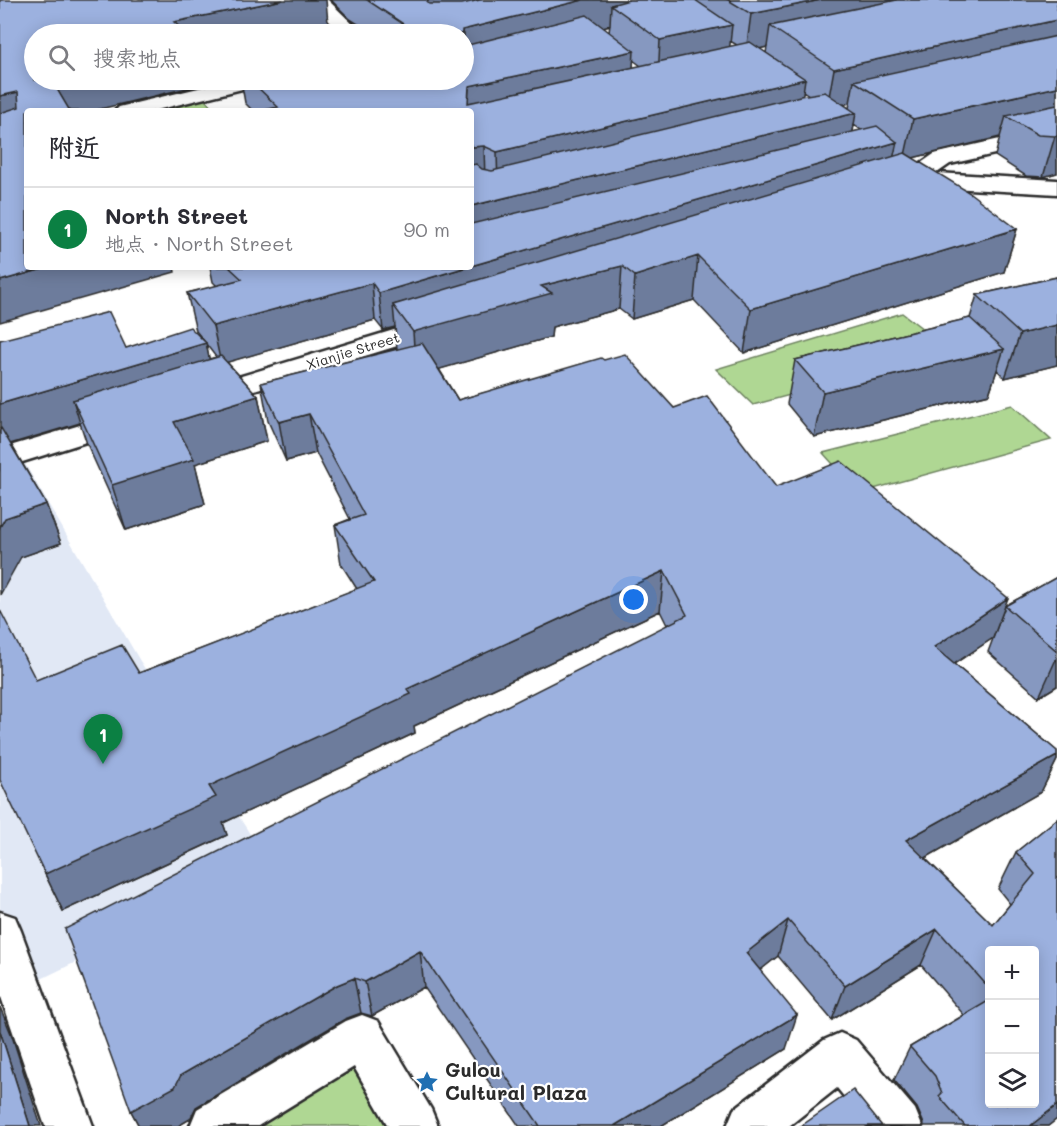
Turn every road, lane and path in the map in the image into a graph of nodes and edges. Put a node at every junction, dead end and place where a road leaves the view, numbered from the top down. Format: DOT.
graph roads {
  1 [pos="317,0"];
  2 [pos="342,24"];
  3 [pos="214,90"];
  4 [pos="210,91"];
  5 [pos="139,108"];
  6 [pos="225,108"];
  7 [pos="1057,133"];
  8 [pos="906,174"];
  9 [pos="1057,187"];
  10 [pos="880,190"];
  11 [pos="457,319"];
  12 [pos="183,403"];
  13 [pos="148,414"];
  14 [pos="0,459"];
  15 [pos="0,931"];
  16 [pos="69,1126"];
  17 [pos="214,1126"];
  18 [pos="414,1126"];
  19 [pos="751,1126"];
  20 [pos="898,1126"];
  1 -- 2 [label="street"];
  3 -- 4 [label="street"];
  4 -- 5 [label="street"];
  4 -- 6 [label="street"];
  7 -- 8 [label="street"];
  8 -- 9 [label="street"];
  8 -- 10 [label="street"];
  11 -- 12 [label="street, Xianjie Street"];
  13 -- 14 [label="street"];
  15 -- 16 [label="street"];
  17 -- 18 [label="street"];
  19 -- 20 [label="street"];
}
